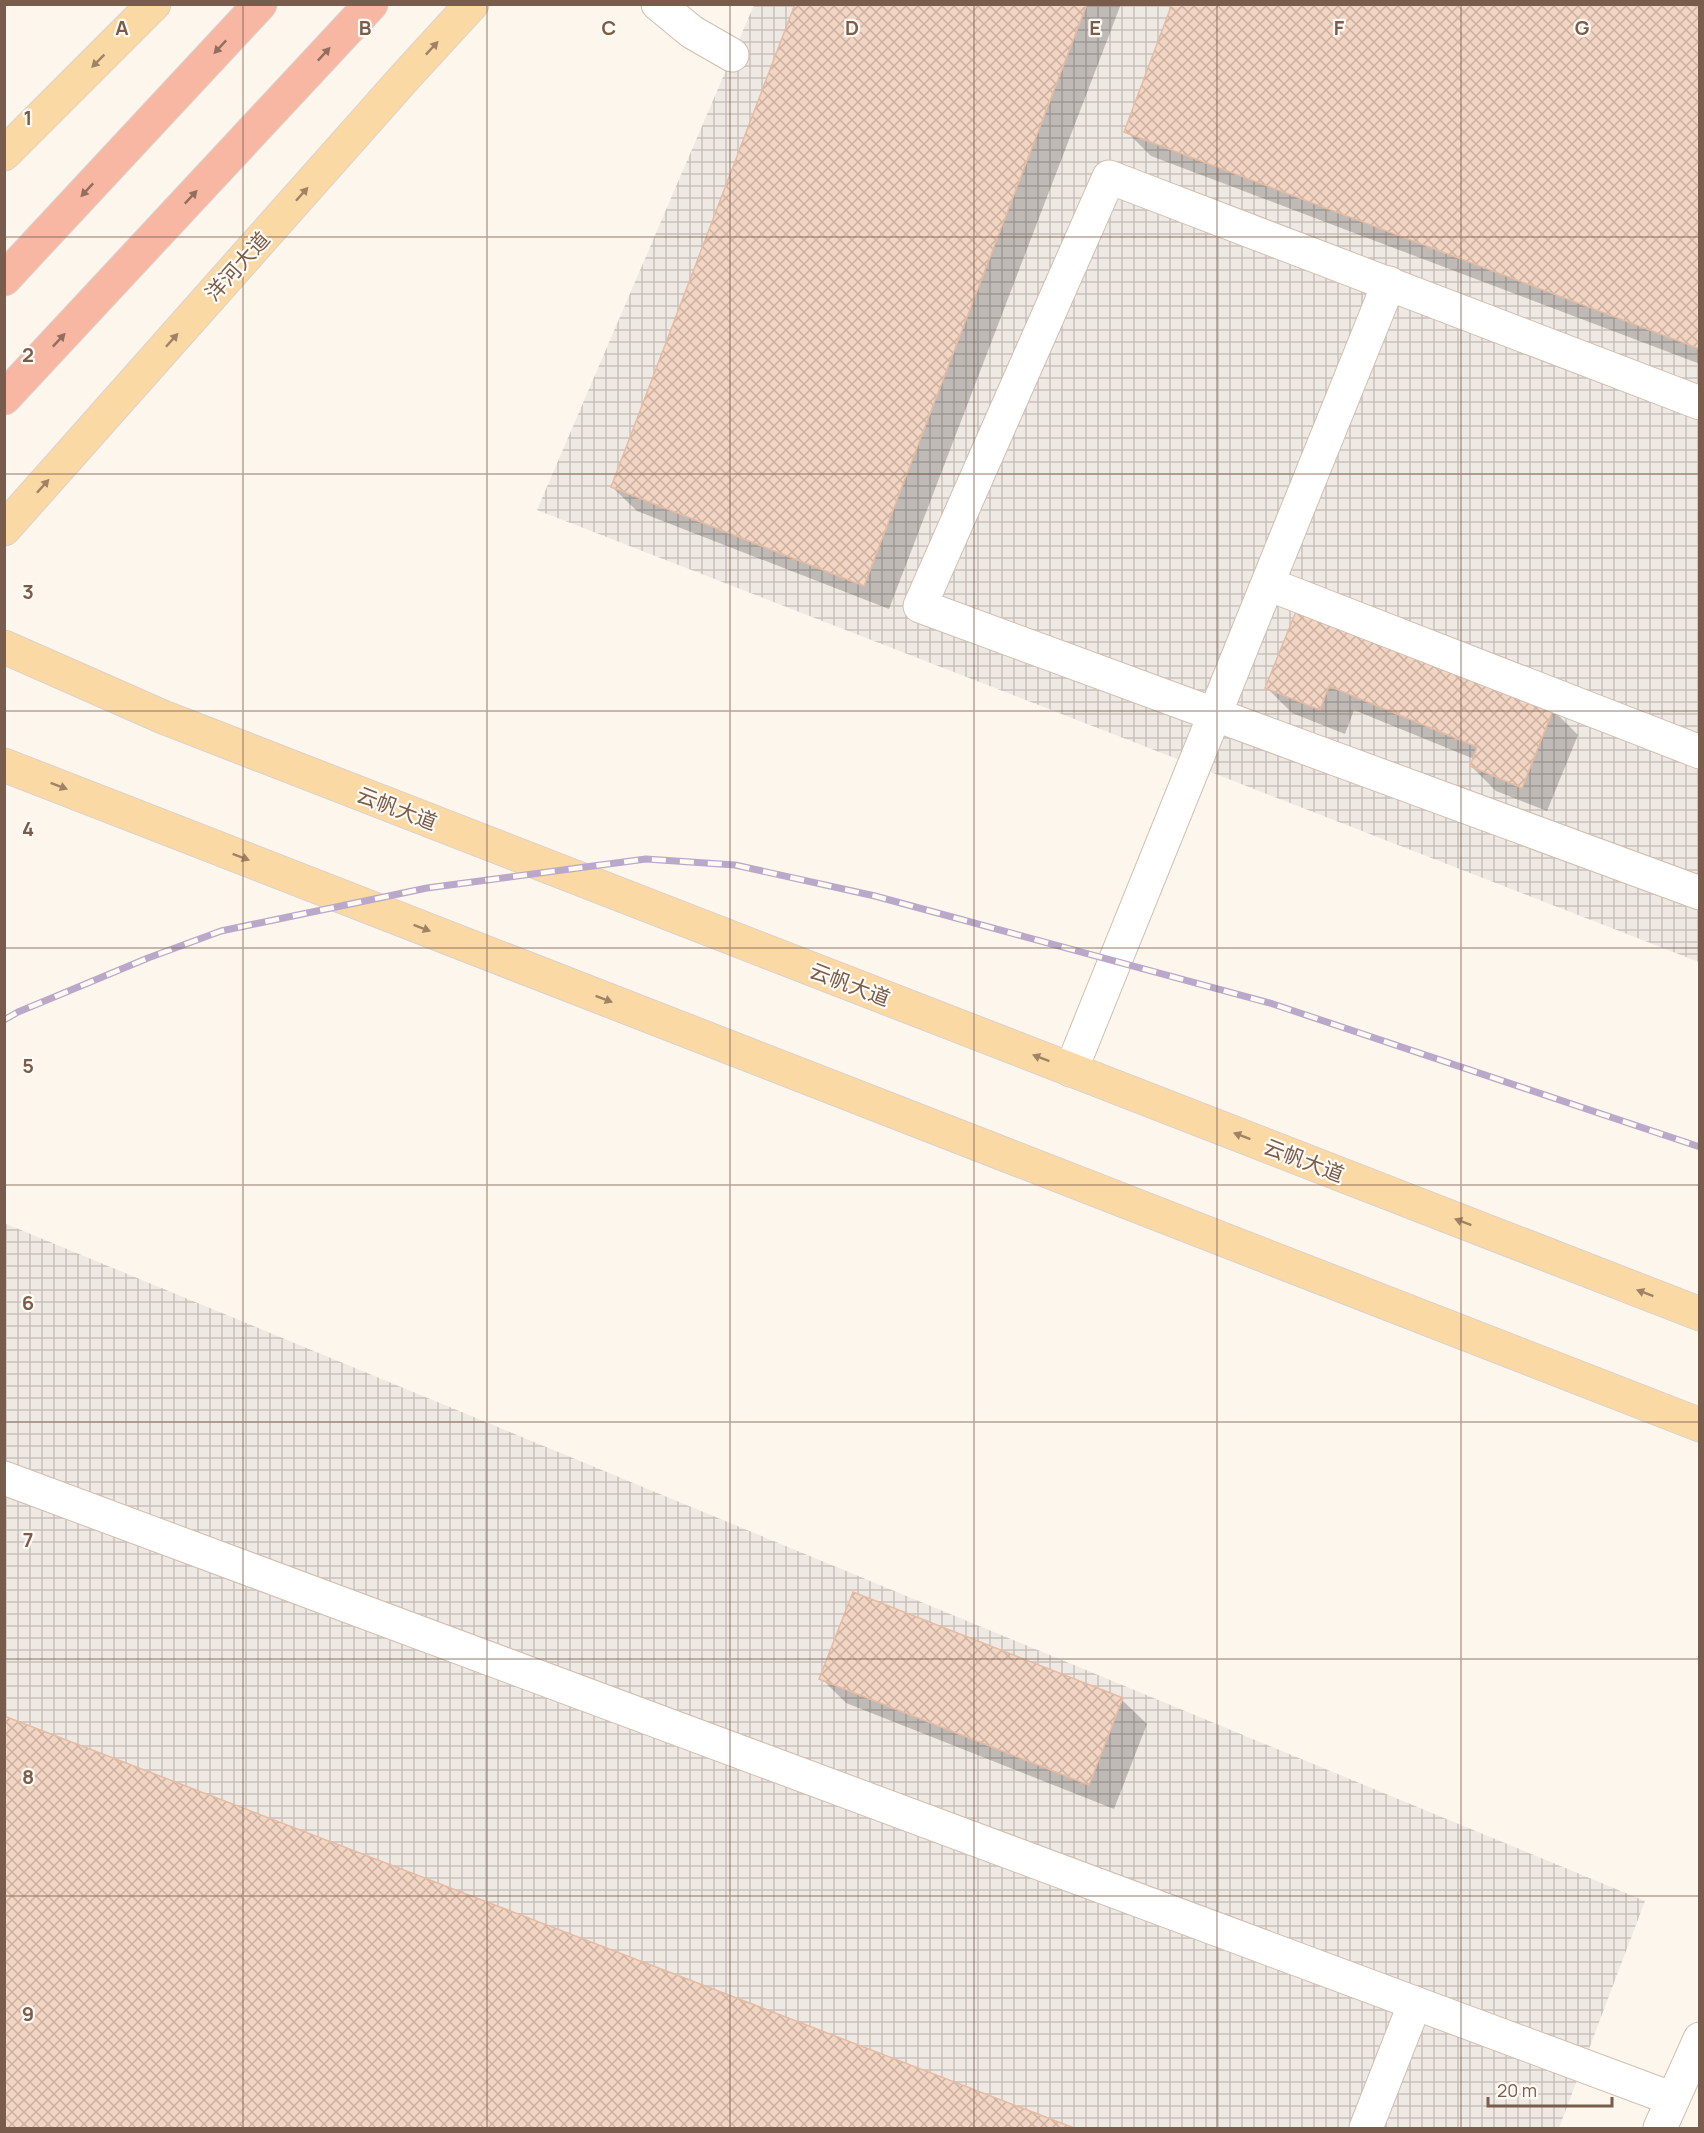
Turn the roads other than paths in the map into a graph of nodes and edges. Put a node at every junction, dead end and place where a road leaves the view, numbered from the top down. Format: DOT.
graph roads {
  1 [pos="154,4"];
  2 [pos="260,4"];
  3 [pos="371,4"];
  4 [pos="472,4"];
  5 [pos="658,4"];
  6 [pos="732,55"];
  7 [pos="4,154"];
  8 [pos="4,279"];
  9 [pos="1389,283"];
  10 [pos="4,398"];
  11 [pos="1700,403"];
  12 [pos="4,530"];
  13 [pos="1268,584"];
  14 [pos="4,647"];
  15 [pos="1215,715"];
  16 [pos="1700,752"];
  17 [pos="4,765"];
  18 [pos="1700,893"];
  19 [pos="1071,1070"];
  20 [pos="1700,1314"];
  21 [pos="1700,1425"];
  22 [pos="4,1478"];
  23 [pos="1414,2003"];
  24 [pos="1700,2039"];
  25 [pos="1673,2099"];
  26 [pos="1366,2128"];
  27 [pos="1660,2128"];
  1 -- 7 [label="main road, one-way"];
  2 -- 8 [label="highway, one-way"];
  10 -- 3 [label="highway, one-way"];
  12 -- 4 [label="main road, 洋河大道, one-way"];
  5 -- 6 [label="street"];
  9 -- 11 [label="street"];
  9 -- 13 [label="street"];
  9 -- 15 [label="street"];
  13 -- 15 [label="street"];
  13 -- 16 [label="street"];
  19 -- 14 [label="main road, 云帆大道, one-way"];
  15 -- 18 [label="street"];
  15 -- 19 [label="street"];
  17 -- 21 [label="main road, one-way"];
  20 -- 19 [label="main road, 云帆大道, one-way"];
  22 -- 23 [label="street"];
  23 -- 25 [label="street"];
  23 -- 26 [label="street"];
  24 -- 25 [label="street"];
  25 -- 27 [label="street"];
}
